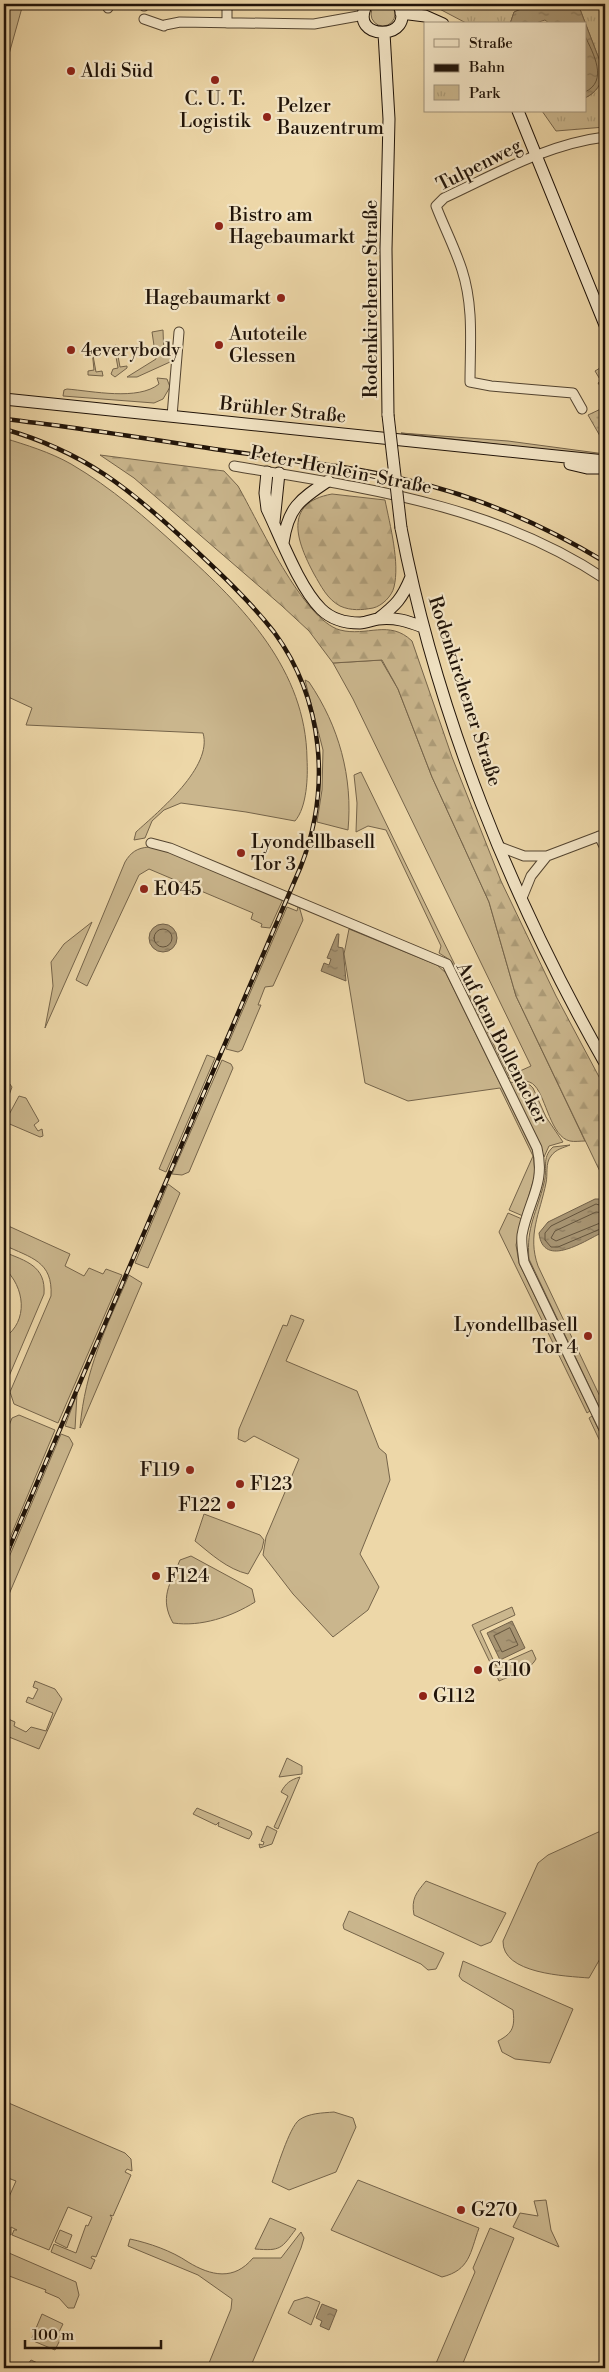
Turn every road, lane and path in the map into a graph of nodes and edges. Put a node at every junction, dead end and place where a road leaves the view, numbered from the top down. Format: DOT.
graph roads {
  1 [pos="226,4"];
  2 [pos="367,4"];
  3 [pos="400,8"];
  4 [pos="364,16"];
  5 [pos="144,19"];
  6 [pos="438,22"];
  7 [pos="227,23"];
  8 [pos="384,33"];
  9 [pos="518,112"];
  10 [pos="605,137"];
  11 [pos="537,155"];
  12 [pos="605,324"];
  13 [pos="180,332"];
  14 [pos="4,399"];
  15 [pos="582,410"];
  16 [pos="172,416"];
  17 [pos="540,455"];
  18 [pos="605,461"];
  19 [pos="234,466"];
  20 [pos="605,468"];
  21 [pos="267,472"];
  22 [pos="279,473"];
  23 [pos="328,481"];
  24 [pos="274,522"];
  25 [pos="283,543"];
  26 [pos="410,577"];
  27 [pos="605,579"];
  28 [pos="378,619"];
  29 [pos="423,627"];
  30 [pos="602,835"];
  31 [pos="150,843"];
  32 [pos="500,847"];
  33 [pos="605,848"];
  34 [pos="546,856"];
  35 [pos="522,898"];
  36 [pos="605,1063"];
  37 [pos="605,1431"];
  1 -- 7 [label="street"];
  2 -- 4 [label="main road"];
  3 -- 6 [label="main road"];
  3 -- 8 [label="main road"];
  4 -- 7 [label="street"];
  4 -- 8 [label="main road"];
  5 -- 7 [label="street"];
  8 -- 26 [label="main road, Rodenkirchener Straße, bridge"];
  9 -- 11 [label="main road"];
  10 -- 11 [label="street, Tulpenweg"];
  11 -- 12 [label="main road"];
  11 -- 15 [label="street, Tulpenweg"];
  13 -- 16 [label="street"];
  14 -- 16 [label="main road, Brühler Straße"];
  16 -- 17 [label="main road, Brühler Straße"];
  17 -- 18 [label="main road, Brühler Straße"];
  17 -- 20 [label="main road, Brühler Straße"];
  19 -- 21 [label="street, Peter-Henlein-Straße"];
  21 -- 22 [label="street, Peter-Henlein-Straße"];
  21 -- 24 [label="main road"];
  22 -- 23 [label="street, Peter-Henlein-Straße"];
  22 -- 24 [label="main road"];
  23 -- 25 [label="main road"];
  23 -- 27 [label="street, Peter-Henlein-Straße"];
  24 -- 25 [label="main road"];
  25 -- 28 [label="main road"];
  26 -- 28 [label="main road"];
  26 -- 29 [label="main road, Rodenkirchener Straße"];
  28 -- 29 [label="main road"];
  29 -- 32 [label="main road, Rodenkirchener Straße"];
  30 -- 33 [label="street"];
  30 -- 34 [label="street"];
  31 -- 37 [label="street, Auf dem Bollenacker"];
  32 -- 34 [label="street"];
  32 -- 35 [label="main road, Rodenkirchener Straße"];
  34 -- 35 [label="street"];
  35 -- 36 [label="main road, Rodenkirchener Straße"];
}
